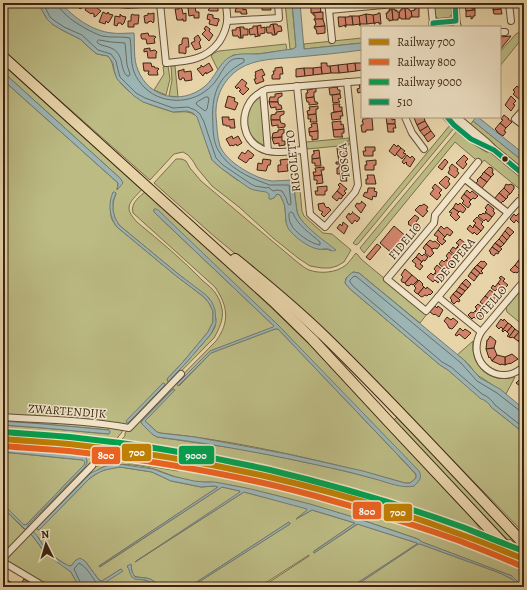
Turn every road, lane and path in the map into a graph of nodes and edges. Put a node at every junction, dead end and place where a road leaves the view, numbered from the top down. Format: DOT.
graph roads {
  1 [pos="111,3"];
  2 [pos="155,3"];
  3 [pos="160,3"];
  4 [pos="226,3"];
  5 [pos="278,3"];
  6 [pos="401,3"];
  7 [pos="431,3"];
  8 [pos="454,3"];
  9 [pos="509,3"];
  10 [pos="134,4"];
  11 [pos="383,4"];
  12 [pos="329,6"];
  13 [pos="511,21"];
  14 [pos="227,22"];
  15 [pos="457,24"];
  16 [pos="433,25"];
  17 [pos="332,40"];
  18 [pos="3,52"];
  19 [pos="3,57"];
  20 [pos="361,81"];
  21 [pos="347,82"];
  22 [pos="297,86"];
  23 [pos="263,91"];
  24 [pos="524,109"];
  25 [pos="405,118"];
  26 [pos="448,118"];
  27 [pos="457,118"];
  28 [pos="524,126"];
  29 [pos="424,149"];
  30 [pos="303,150"];
  31 [pos="494,150"];
  32 [pos="268,151"];
  33 [pos="478,162"];
  34 [pos="524,175"];
  35 [pos="465,179"];
  36 [pos="524,205"];
  37 [pos="508,213"];
  38 [pos="325,227"];
  39 [pos="524,281"];
  40 [pos="438,297"];
  41 [pos="481,332"];
  42 [pos="524,367"];
  43 [pos="181,374"];
  44 [pos="3,417"];
  45 [pos="92,466"];
  46 [pos="524,544"];
  47 [pos="3,558"];
  48 [pos="3,562"];
  49 [pos="524,566"];
  50 [pos="45,587"];
  1 -- 10 [label="street"];
  2 -- 10 [label="street"];
  3 -- 14 [label="street"];
  4 -- 14 [label="street"];
  5 -- 14 [label="street"];
  6 -- 11 [label="street"];
  7 -- 16 [label="street"];
  8 -- 15 [label="street"];
  9 -- 13 [label="street"];
  11 -- 12 [label="street"];
  12 -- 17 [label="street"];
  15 -- 16 [label="street"];
  18 -- 46 [label="highway"];
  19 -- 49 [label="highway"];
  20 -- 21 [label="street"];
  21 -- 22 [label="street"];
  21 -- 38 [label="street, TOSCA"];
  22 -- 23 [label="street"];
  22 -- 30 [label="street, RIGOLETTO"];
  23 -- 32 [label="street"];
  23 -- 32 [label="street"];
  24 -- 28 [label="street"];
  25 -- 29 [label="street"];
  26 -- 31 [label="street"];
  27 -- 31 [label="street"];
  30 -- 32 [label="street"];
  30 -- 38 [label="street, RIGOLETTO"];
  31 -- 34 [label="street"];
  33 -- 35 [label="street, FIDELIO"];
  35 -- 37 [label="street"];
  35 -- 40 [label="street, FIDELIO"];
  36 -- 37 [label="street, DE OPERA"];
  37 -- 40 [label="street, DE OPERA"];
  39 -- 41 [label="street, OTELLO"];
  40 -- 41 [label="street, DE OPERA"];
  41 -- 42 [label="street, OTELLO"];
  43 -- 44 [label="street, ZWARTENDIJK"];
  45 -- 47 [label="street"];
  48 -- 50 [label="street"];
}
